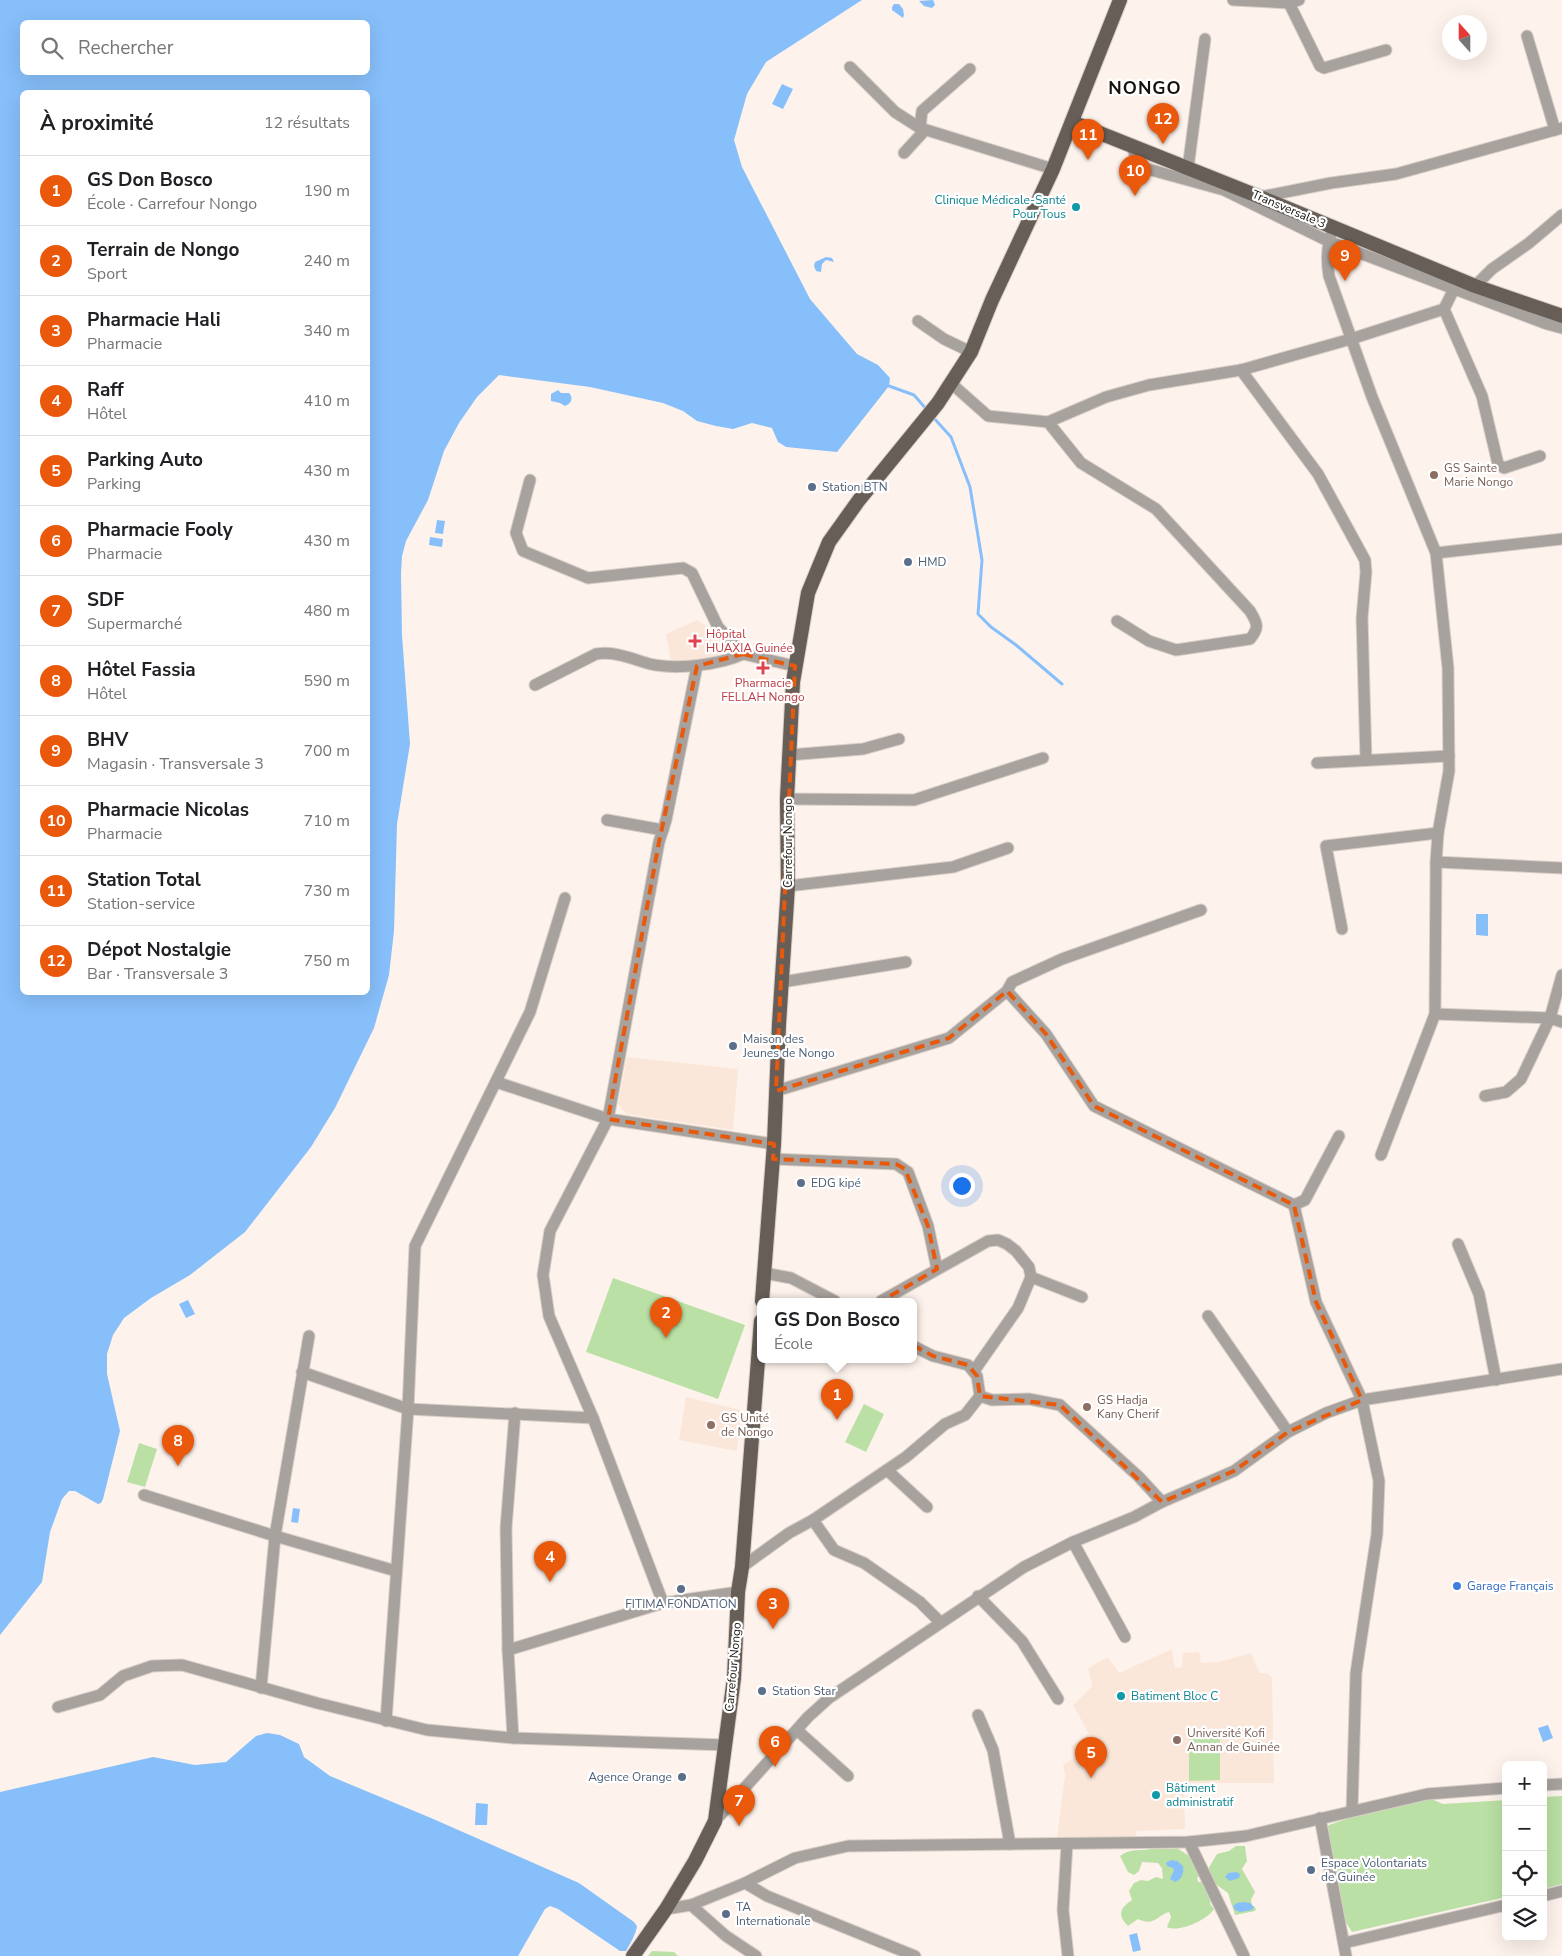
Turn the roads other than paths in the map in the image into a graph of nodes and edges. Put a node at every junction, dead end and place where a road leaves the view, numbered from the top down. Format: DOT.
graph roads {
  1 [pos="1120,0"];
  2 [pos="1233,0"];
  3 [pos="1294,2"];
  4 [pos="1527,36"];
  5 [pos="1205,39"];
  6 [pos="1386,50"];
  7 [pos="850,67"];
  8 [pos="970,69"];
  9 [pos="1072,122"];
  10 [pos="923,129"];
  11 [pos="1559,129"];
  12 [pos="1131,145"];
  13 [pos="904,153"];
  14 [pos="1188,168"];
  15 [pos="1053,169"];
  16 [pos="1260,197"];
  17 [pos="1562,215"];
  18 [pos="1331,234"];
  19 [pos="1475,286"];
  20 [pos="1454,289"];
  21 [pos="1444,309"];
  22 [pos="1562,316"];
  23 [pos="918,321"];
  24 [pos="1562,328"];
  25 [pos="1351,339"];
  26 [pos="971,352"];
  27 [pos="1241,370"];
  28 [pos="952,384"];
  29 [pos="1048,422"];
  30 [pos="1540,456"];
  31 [pos="530,480"];
  32 [pos="1562,539"];
  33 [pos="1436,553"];
  34 [pos="1117,621"];
  35 [pos="743,654"];
  36 [pos="697,666"];
  37 [pos="795,666"];
  38 [pos="535,685"];
  39 [pos="899,739"];
  40 [pos="789,755"];
  41 [pos="1449,756"];
  42 [pos="1043,758"];
  43 [pos="1366,760"];
  44 [pos="1317,763"];
  45 [pos="787,799"];
  46 [pos="608,820"];
  47 [pos="663,830"];
  48 [pos="1438,833"];
  49 [pos="1008,848"];
  50 [pos="1436,862"];
  51 [pos="1562,868"];
  52 [pos="788,886"];
  53 [pos="564,898"];
  54 [pos="1200,910"];
  55 [pos="1342,929"];
  56 [pos="906,962"];
  57 [pos="1562,975"];
  58 [pos="782,982"];
  59 [pos="1007,991"];
  60 [pos="1435,1014"];
  61 [pos="1550,1018"];
  62 [pos="1562,1022"];
  63 [pos="496,1082"];
  64 [pos="776,1091"];
  65 [pos="1485,1096"];
  66 [pos="608,1119"];
  67 [pos="1339,1136"];
  68 [pos="774,1144"];
  69 [pos="1381,1155"];
  70 [pos="773,1159"];
  71 [pos="1294,1205"];
  72 [pos="1458,1244"];
  73 [pos="937,1269"];
  74 [pos="764,1273"];
  75 [pos="1031,1277"];
  76 [pos="1082,1297"];
  77 [pos="762,1298"];
  78 [pos="829,1298"];
  79 [pos="886,1298"];
  80 [pos="1208,1316"];
  81 [pos="309,1336"];
  82 [pos="917,1348"];
  83 [pos="758,1363"];
  84 [pos="1562,1369"];
  85 [pos="974,1371"];
  86 [pos="302,1372"];
  87 [pos="1496,1380"];
  88 [pos="980,1396"];
  89 [pos="1362,1400"];
  90 [pos="408,1409"];
  91 [pos="515,1413"];
  92 [pos="593,1418"];
  93 [pos="1288,1432"];
  94 [pos="887,1470"];
  95 [pos="144,1495"];
  96 [pos="1162,1502"];
  97 [pos="927,1507"];
  98 [pos="813,1520"];
  99 [pos="274,1536"];
  100 [pos="1073,1542"];
  101 [pos="742,1567"];
  102 [pos="396,1571"];
  103 [pos="738,1592"];
  104 [pos="978,1596"];
  105 [pos="663,1603"];
  106 [pos="940,1622"];
  107 [pos="1125,1637"];
  108 [pos="508,1650"];
  109 [pos="261,1688"];
  110 [pos="1058,1699"];
  111 [pos="58,1707"];
  112 [pos="978,1715"];
  113 [pos="386,1720"];
  114 [pos="797,1730"];
  115 [pos="513,1738"];
  116 [pos="726,1745"];
  117 [pos="848,1776"];
  118 [pos="1562,1784"];
  119 [pos="1547,1785"];
  120 [pos="1502,1788"];
  121 [pos="1352,1810"];
  122 [pos="1320,1818"];
  123 [pos="715,1821"];
  124 [pos="1189,1842"];
  125 [pos="1010,1844"];
  126 [pos="1067,1844"];
  127 [pos="745,1883"];
  128 [pos="1562,1891"];
  129 [pos="1547,1895"];
  130 [pos="691,1905"];
  131 [pos="1502,1905"];
  132 [pos="666,1909"];
  133 [pos="1344,1943"];
  134 [pos="633,1956"];
  135 [pos="756,1956"];
  136 [pos="916,1956"];
  137 [pos="1068,1956"];
  138 [pos="1244,1956"];
  139 [pos="1346,1956"];
  1 -- 9 [label="main road, Carrefour Nongo"];
  2 -- 3 [label="street"];
  3 -- 6 [label="street"];
  4 -- 11 [label="street"];
  5 -- 14 [label="street"];
  7 -- 10 [label="street"];
  8 -- 10 [label="street"];
  9 -- 12 [label="main road, Transversale 3"];
  9 -- 15 [label="main road, Carrefour Nongo"];
  10 -- 13 [label="street"];
  10 -- 15 [label="street"];
  11 -- 16 [label="street"];
  12 -- 14 [label="main road, Transversale 3"];
  12 -- 18 [label="street"];
  14 -- 16 [label="main road, Transversale 3"];
  15 -- 26 [label="main road, Carrefour Nongo"];
  16 -- 18 [label="main road, Transversale 3"];
  17 -- 19 [label="street"];
  18 -- 19 [label="main road, Transversale 3"];
  18 -- 20 [label="street"];
  18 -- 25 [label="street"];
  19 -- 22 [label="main road, Transversale 3"];
  20 -- 21 [label="street"];
  20 -- 24 [label="street"];
  21 -- 25 [label="street"];
  21 -- 30 [label="street"];
  23 -- 26 [label="street"];
  25 -- 27 [label="street"];
  25 -- 33 [label="street"];
  26 -- 28 [label="main road, Carrefour Nongo"];
  27 -- 29 [label="street"];
  27 -- 43 [label="street"];
  28 -- 29 [label="street"];
  28 -- 37 [label="main road, Carrefour Nongo"];
  29 -- 34 [label="street"];
  31 -- 35 [label="street"];
  32 -- 33 [label="street"];
  33 -- 41 [label="street"];
  35 -- 36 [label="street"];
  35 -- 37 [label="street"];
  36 -- 38 [label="street"];
  36 -- 47 [label="street"];
  37 -- 40 [label="main road, Carrefour Nongo"];
  39 -- 40 [label="street"];
  40 -- 45 [label="main road, Carrefour Nongo"];
  41 -- 43 [label="street"];
  41 -- 48 [label="street"];
  42 -- 45 [label="street"];
  43 -- 44 [label="street"];
  45 -- 52 [label="main road, Carrefour Nongo"];
  46 -- 47 [label="street"];
  47 -- 66 [label="street"];
  48 -- 50 [label="street"];
  48 -- 55 [label="street"];
  49 -- 52 [label="street"];
  50 -- 51 [label="street"];
  50 -- 60 [label="street"];
  52 -- 58 [label="main road, Carrefour Nongo"];
  53 -- 63 [label="street"];
  54 -- 59 [label="street"];
  56 -- 58 [label="street"];
  57 -- 61 [label="street"];
  58 -- 64 [label="main road, Carrefour Nongo"];
  59 -- 64 [label="street"];
  59 -- 71 [label="street"];
  60 -- 61 [label="street"];
  60 -- 69 [label="street"];
  61 -- 62 [label="street"];
  61 -- 65 [label="street"];
  63 -- 66 [label="street"];
  63 -- 90 [label="street"];
  64 -- 68 [label="main road, Carrefour Nongo"];
  66 -- 68 [label="street"];
  66 -- 92 [label="street"];
  67 -- 71 [label="street"];
  68 -- 70 [label="main road, Carrefour Nongo"];
  70 -- 73 [label="street"];
  70 -- 74 [label="main road, Carrefour Nongo"];
  71 -- 89 [label="street"];
  72 -- 87 [label="street"];
  73 -- 75 [label="street"];
  73 -- 79 [label="street"];
  74 -- 77 [label="main road, Carrefour Nongo"];
  74 -- 78 [label="street"];
  75 -- 76 [label="street"];
  75 -- 85 [label="street"];
  80 -- 93 [label="street"];
  81 -- 86 [label="street"];
  82 -- 85 [label="street"];
  83 -- 101 [label="main road, Carrefour Nongo"];
  84 -- 87 [label="street"];
  85 -- 88 [label="street"];
  86 -- 90 [label="street"];
  86 -- 99 [label="street"];
  87 -- 89 [label="street"];
  88 -- 94 [label="street"];
  88 -- 96 [label="street"];
  89 -- 93 [label="street"];
  89 -- 121 [label="street"];
  90 -- 91 [label="street"];
  90 -- 102 [label="street"];
  91 -- 92 [label="street"];
  91 -- 108 [label="street"];
  92 -- 105 [label="street"];
  93 -- 96 [label="street"];
  94 -- 97 [label="street"];
  94 -- 98 [label="street"];
  95 -- 99 [label="street"];
  96 -- 100 [label="street"];
  98 -- 101 [label="street"];
  98 -- 106 [label="street"];
  99 -- 102 [label="street"];
  99 -- 109 [label="street"];
  100 -- 104 [label="street"];
  100 -- 107 [label="street"];
  101 -- 103 [label="main road, Carrefour Nongo"];
  102 -- 113 [label="street"];
  103 -- 105 [label="street"];
  103 -- 116 [label="main road, Carrefour Nongo"];
  104 -- 106 [label="street"];
  104 -- 110 [label="street"];
  105 -- 108 [label="street"];
  106 -- 114 [label="street"];
  108 -- 115 [label="street"];
  109 -- 111 [label="street"];
  109 -- 113 [label="street"];
  112 -- 125 [label="street"];
  113 -- 115 [label="street"];
  114 -- 117 [label="street"];
  114 -- 123 [label="street"];
  115 -- 116 [label="street"];
  116 -- 123 [label="main road, Carrefour Nongo"];
  118 -- 119 [label="street"];
  120 -- 121 [label="street"];
  121 -- 122 [label="street"];
  122 -- 124 [label="street"];
  122 -- 133 [label="street"];
  123 -- 132 [label="main road, Carrefour Nongo"];
  124 -- 126 [label="street"];
  124 -- 138 [label="street"];
  125 -- 126 [label="street"];
  125 -- 127 [label="street"];
  126 -- 137 [label="street"];
  127 -- 130 [label="street"];
  127 -- 136 [label="street"];
  128 -- 129 [label="street"];
  130 -- 132 [label="street"];
  130 -- 135 [label="street"];
  131 -- 133 [label="street"];
  132 -- 134 [label="main road, Carrefour Nongo"];
  133 -- 139 [label="street"];
}
